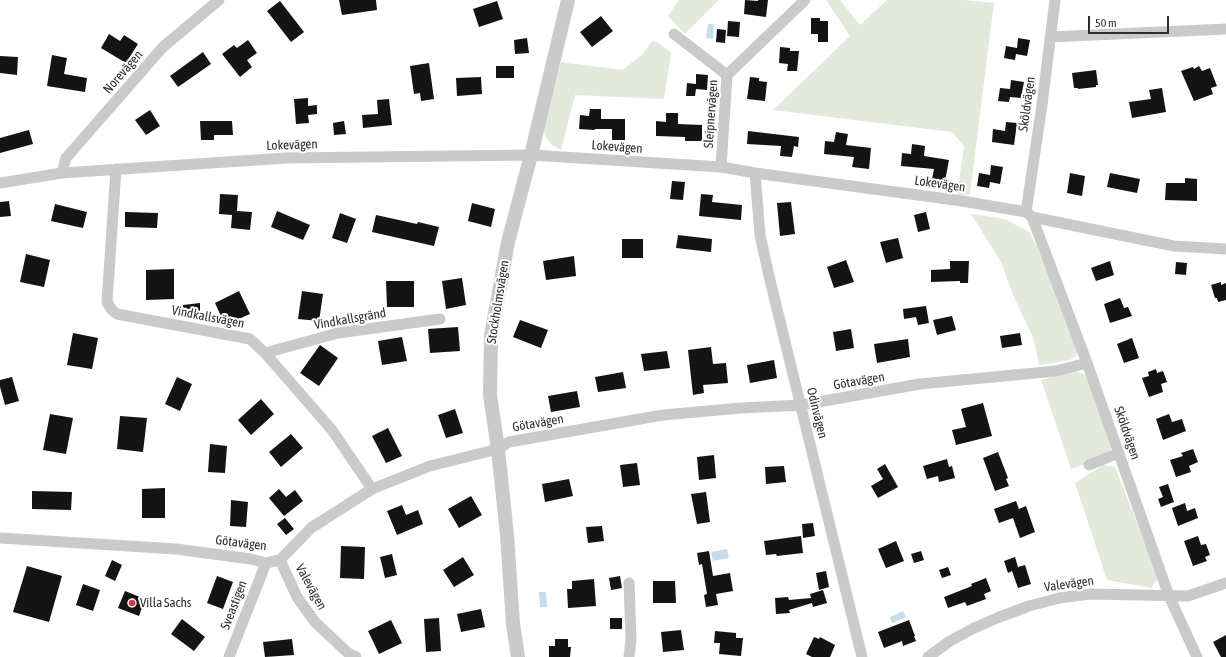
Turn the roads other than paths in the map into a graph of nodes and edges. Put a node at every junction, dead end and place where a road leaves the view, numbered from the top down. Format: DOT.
graph roads {
  1 [pos="219,0"];
  2 [pos="568,0"];
  3 [pos="805,0"];
  4 [pos="1055,0"];
  5 [pos="1226,29"];
  6 [pos="674,34"];
  7 [pos="1050,37"];
  8 [pos="727,75"];
  9 [pos="531,155"];
  10 [pos="721,167"];
  11 [pos="116,169"];
  12 [pos="62,173"];
  13 [pos="755,173"];
  14 [pos="0,183"];
  15 [pos="1029,214"];
  16 [pos="1226,249"];
  17 [pos="440,319"];
  18 [pos="265,353"];
  19 [pos="1087,363"];
  20 [pos="801,405"];
  21 [pos="498,449"];
  22 [pos="1119,453"];
  23 [pos="1089,465"];
  24 [pos="372,489"];
  25 [pos="0,538"];
  26 [pos="280,560"];
  27 [pos="266,563"];
  28 [pos="629,583"];
  29 [pos="1226,584"];
  30 [pos="1169,596"];
  31 [pos="229,657"];
  32 [pos="356,657"];
  33 [pos="518,657"];
  34 [pos="629,657"];
  35 [pos="862,657"];
  36 [pos="928,657"];
  37 [pos="1197,657"];
  1 -- 12 [label="street, Norevägen"];
  2 -- 9 [label="street, Stockholmsvägen"];
  3 -- 8 [label="street, Sleipnervägen"];
  4 -- 7 [label="street, Sköldvägen"];
  5 -- 7 [label="street"];
  6 -- 8 [label="street"];
  7 -- 15 [label="street, Sköldvägen"];
  8 -- 10 [label="street, Sleipnervägen"];
  9 -- 10 [label="street, Lokevägen"];
  9 -- 11 [label="street, Lokevägen"];
  9 -- 21 [label="street, Stockholmsvägen"];
  10 -- 13 [label="street, Lokevägen"];
  11 -- 12 [label="street, Lokevägen"];
  11 -- 18 [label="street, Vindkallsvägen"];
  12 -- 14 [label="street, Lokevägen"];
  13 -- 15 [label="street, Lokevägen"];
  13 -- 20 [label="street, Odinvägen"];
  15 -- 16 [label="street, Lokevägen"];
  15 -- 19 [label="street, Sköldvägen"];
  17 -- 18 [label="street, Vindkallsgränd"];
  18 -- 24 [label="street, Vindkallsvägen"];
  19 -- 20 [label="street, Götavägen"];
  19 -- 22 [label="street, Sköldvägen"];
  20 -- 21 [label="street, Götavägen"];
  20 -- 35 [label="street, Odinvägen"];
  21 -- 24 [label="street, Götavägen"];
  21 -- 33 [label="street, Stockholmsvägen"];
  22 -- 23 [label="street"];
  22 -- 30 [label="street, Sköldvägen"];
  24 -- 26 [label="street, Götavägen"];
  25 -- 27 [label="street, Götavägen"];
  26 -- 27 [label="street, Götavägen"];
  26 -- 32 [label="street, Valevägen"];
  27 -- 31 [label="street, Sveastigen"];
  28 -- 34 [label="street"];
  29 -- 30 [label="street, Valevägen"];
  30 -- 36 [label="street, Valevägen"];
  30 -- 37 [label="street, Sköldvägen"];
}
